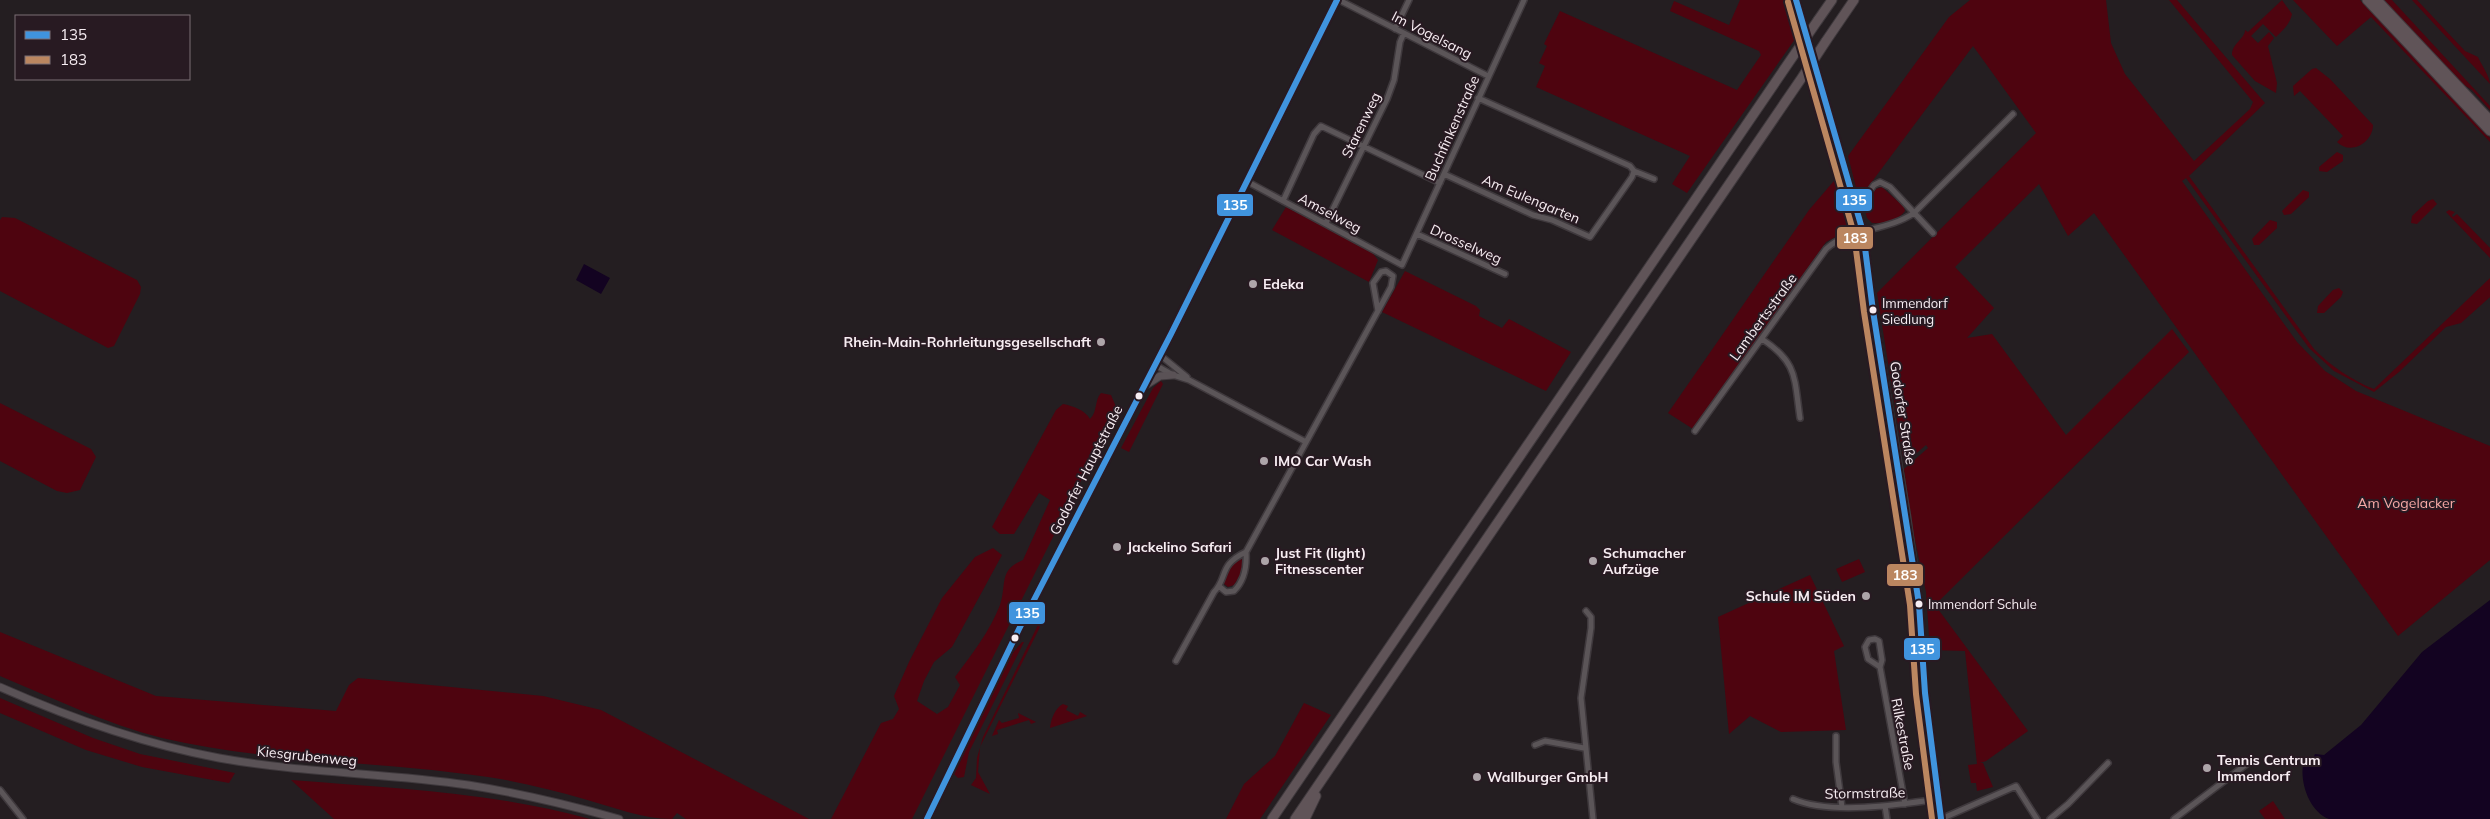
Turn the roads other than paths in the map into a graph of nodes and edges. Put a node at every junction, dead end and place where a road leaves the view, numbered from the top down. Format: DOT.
graph roads {
  1 [pos="1338,0"];
  2 [pos="1409,0"];
  3 [pos="1524,0"];
  4 [pos="1796,0"];
  5 [pos="1832,0"];
  6 [pos="1854,0"];
  7 [pos="2367,0"];
  8 [pos="2377,0"];
  9 [pos="1395,28"];
  10 [pos="1404,33"];
  11 [pos="1488,76"];
  12 [pos="1478,98"];
  13 [pos="2013,114"];
  14 [pos="2490,120"];
  15 [pos="2490,131"];
  16 [pos="1364,146"];
  17 [pos="1634,171"];
  18 [pos="1444,174"];
  19 [pos="1654,179"];
  20 [pos="1248,182"];
  21 [pos="1440,183"];
  22 [pos="1283,201"];
  23 [pos="1856,210"];
  24 [pos="1914,213"];
  25 [pos="1326,223"];
  26 [pos="1863,232"];
  27 [pos="1933,233"];
  28 [pos="1417,234"];
  29 [pos="1402,265"];
  30 [pos="1505,274"];
  31 [pos="1378,311"];
  32 [pos="1762,338"];
  33 [pos="1160,355"];
  34 [pos="1155,365"];
  35 [pos="1173,375"];
  36 [pos="1189,380"];
  37 [pos="1145,385"];
  38 [pos="1800,418"];
  39 [pos="1695,431"];
  40 [pos="1306,442"];
  41 [pos="1246,552"];
  42 [pos="1220,587"];
  43 [pos="1586,611"];
  44 [pos="1177,659"];
  45 [pos="1880,667"];
  46 [pos="0,687"];
  47 [pos="1836,736"];
  48 [pos="1535,745"];
  49 [pos="1584,748"];
  50 [pos="2252,760"];
  51 [pos="2108,763"];
  52 [pos="1326,773"];
  53 [pos="0,790"];
  54 [pos="1793,799"];
  55 [pos="1938,799"];
  56 [pos="1905,804"];
  57 [pos="1885,806"];
  58 [pos="1842,807"];
  59 [pos="23,819"];
  60 [pos="619,819"];
  61 [pos="927,819"];
  62 [pos="1272,819"];
  63 [pos="1295,819"];
  64 [pos="1305,819"];
  65 [pos="1593,819"];
  66 [pos="1887,819"];
  67 [pos="1941,819"];
  68 [pos="2037,819"];
  69 [pos="2050,819"];
  70 [pos="2174,819"];
  1 -- 9 [label="street, Im Vogelsang"];
  1 -- 20 [label="main road, Godorfer Hauptstraße"];
  2 -- 9 [label="street"];
  3 -- 11 [label="street, Buchfinkenstraße"];
  4 -- 23 [label="main road, Godorfer Straße"];
  5 -- 62 [label="highway, bridge"];
  6 -- 52 [label="highway, bridge"];
  7 -- 15 [label="highway"];
  8 -- 14 [label="highway"];
  9 -- 10 [label="street, Im Vogelsang"];
  10 -- 11 [label="street, Im Vogelsang"];
  10 -- 16 [label="street, Starenweg"];
  11 -- 12 [label="street, Buchfinkenstraße"];
  12 -- 17 [label="street"];
  12 -- 18 [label="street, Buchfinkenstraße"];
  13 -- 24 [label="street, Lambertsstraße"];
  16 -- 21 [label="street"];
  16 -- 22 [label="street"];
  16 -- 25 [label="street, Starenweg"];
  17 -- 18 [label="street, Am Eulengarten"];
  17 -- 19 [label="street"];
  18 -- 21 [label="street, Buchfinkenstraße"];
  20 -- 22 [label="street, Amselweg"];
  20 -- 33 [label="main road, Godorfer Hauptstraße"];
  21 -- 28 [label="street, Buchfinkenstraße"];
  22 -- 25 [label="street, Amselweg"];
  23 -- 24 [label="street"];
  23 -- 26 [label="main road, Godorfer Straße"];
  24 -- 26 [label="street, Lambertsstraße"];
  24 -- 27 [label="street"];
  25 -- 29 [label="street, Amselweg"];
  26 -- 32 [label="street, Lambertsstraße"];
  26 -- 55 [label="main road, Godorfer Straße"];
  28 -- 29 [label="street, Buchfinkenstraße"];
  28 -- 30 [label="street, Drosselweg"];
  31 -- 31 [label="street"];
  31 -- 40 [label="street"];
  32 -- 38 [label="street"];
  32 -- 39 [label="street, Lambertsstraße"];
  33 -- 34 [label="main road, Godorfer Hauptstraße"];
  33 -- 36 [label="street"];
  34 -- 35 [label="street"];
  34 -- 37 [label="main road, Godorfer Hauptstraße"];
  35 -- 36 [label="street"];
  35 -- 37 [label="main road"];
  36 -- 40 [label="street"];
  37 -- 61 [label="main road, Godorfer Hauptstraße"];
  40 -- 41 [label="street"];
  41 -- 42 [label="street"];
  41 -- 42 [label="street"];
  42 -- 44 [label="street"];
  43 -- 49 [label="street"];
  45 -- 45 [label="street, Rilkestraße"];
  45 -- 56 [label="street, Rilkestraße"];
  46 -- 60 [label="main road, Kiesgrubenweg"];
  47 -- 58 [label="street"];
  48 -- 49 [label="street"];
  49 -- 65 [label="street"];
  50 -- 70 [label="street"];
  51 -- 69 [label="street"];
  52 -- 63 [label="highway"];
  52 -- 64 [label="highway"];
  53 -- 59 [label="street"];
  54 -- 58 [label="street, Stormstraße"];
  55 -- 56 [label="street, Stormstraße"];
  55 -- 67 [label="main road, Godorfer Straße"];
  56 -- 57 [label="street, Stormstraße"];
  57 -- 58 [label="street, Stormstraße"];
  57 -- 66 [label="street"];
  67 -- 68 [label="street"];
}
